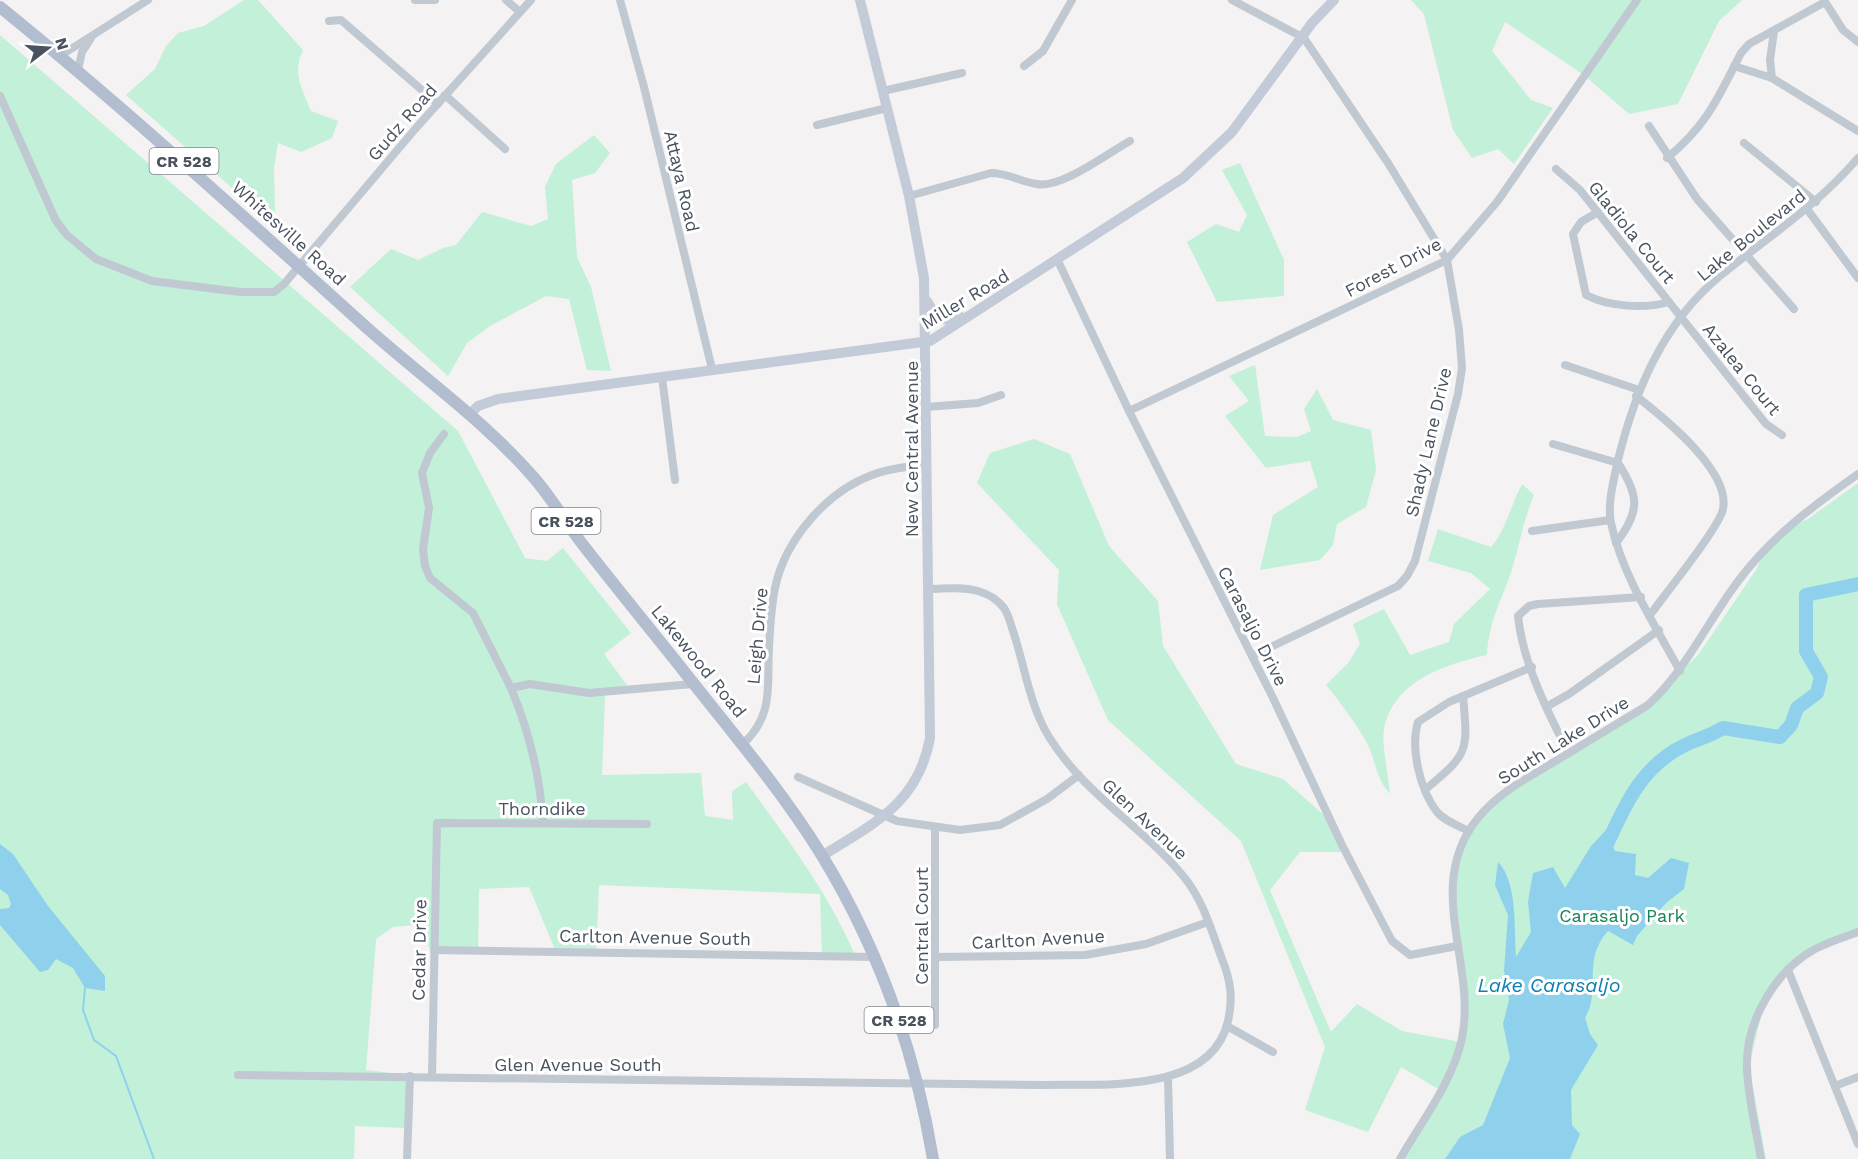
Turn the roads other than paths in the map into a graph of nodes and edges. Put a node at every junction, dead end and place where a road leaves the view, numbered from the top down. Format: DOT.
graph roads {
  1 [pos="148,0"];
  2 [pos="416,0"];
  3 [pos="435,0"];
  4 [pos="506,0"];
  5 [pos="531,0"];
  6 [pos="620,0"];
  7 [pos="860,0"];
  8 [pos="1072,0"];
  9 [pos="1232,0"];
  10 [pos="1334,0"];
  11 [pos="1637,0"];
  12 [pos="1825,1"];
  13 [pos="0,7"];
  14 [pos="520,12"];
  15 [pos="329,21"];
  16 [pos="1774,31"];
  17 [pos="94,34"];
  18 [pos="1302,37"];
  19 [pos="1858,42"];
  20 [pos="60,56"];
  21 [pos="1024,66"];
  22 [pos="1734,66"];
  23 [pos="78,70"];
  24 [pos="962,73"];
  25 [pos="1772,78"];
  26 [pos="883,92"];
  27 [pos="445,95"];
  28 [pos="0,96"];
  29 [pos="438,104"];
  30 [pos="887,108"];
  31 [pos="817,125"];
  32 [pos="1648,126"];
  33 [pos="1858,131"];
  34 [pos="1130,141"];
  35 [pos="1744,143"];
  36 [pos="505,149"];
  37 [pos="1667,158"];
  38 [pos="1857,162"];
  39 [pos="1557,169"];
  40 [pos="909,196"];
  41 [pos="1816,202"];
  42 [pos="1807,209"];
  43 [pos="1598,212"];
  44 [pos="1749,256"];
  45 [pos="1447,260"];
  46 [pos="1059,261"];
  47 [pos="298,266"];
  48 [pos="1858,278"];
  49 [pos="926,298"];
  50 [pos="1669,302"];
  51 [pos="981,309"];
  52 [pos="1794,309"];
  53 [pos="1682,317"];
  54 [pos="361,323"];
  55 [pos="927,343"];
  56 [pos="1565,365"];
  57 [pos="712,369"];
  58 [pos="662,377"];
  59 [pos="1638,393"];
  60 [pos="1000,395"];
  61 [pos="927,407"];
  62 [pos="1129,411"];
  63 [pos="470,414"];
  64 [pos="444,435"];
  65 [pos="1782,435"];
  66 [pos="1553,444"];
  67 [pos="1618,463"];
  68 [pos="926,464"];
  69 [pos="1858,474"];
  70 [pos="675,480"];
  71 [pos="1611,520"];
  72 [pos="1532,531"];
  73 [pos="1616,543"];
  74 [pos="928,589"];
  75 [pos="1641,597"];
  76 [pos="1650,615"];
  77 [pos="1659,630"];
  78 [pos="1252,656"];
  79 [pos="1532,668"];
  80 [pos="1680,671"];
  81 [pos="693,684"];
  82 [pos="511,688"];
  83 [pos="1463,696"];
  84 [pos="1546,707"];
  85 [pos="1558,734"];
  86 [pos="743,744"];
  87 [pos="1078,775"];
  88 [pos="798,777"];
  89 [pos="1426,789"];
  90 [pos="884,816"];
  91 [pos="543,822"];
  92 [pos="437,823"];
  93 [pos="648,824"];
  94 [pos="936,828"];
  95 [pos="1469,831"];
  96 [pos="822,856"];
  97 [pos="1208,922"];
  98 [pos="1858,932"];
  99 [pos="1457,946"];
  100 [pos="434,950"];
  101 [pos="875,957"];
  102 [pos="936,957"];
  103 [pos="1788,970"];
  104 [pos="935,1025"];
  105 [pos="1227,1026"];
  106 [pos="1273,1052"];
  107 [pos="238,1075"];
  108 [pos="410,1076"];
  109 [pos="432,1077"];
  110 [pos="1858,1077"];
  111 [pos="1168,1078"];
  112 [pos="918,1085"];
  113 [pos="1835,1086"];
  114 [pos="1858,1144"];
  115 [pos="407,1159"];
  116 [pos="933,1159"];
  117 [pos="1170,1159"];
  118 [pos="1400,1159"];
  119 [pos="1761,1159"];
  1 -- 17 [label="street"];
  2 -- 3 [label="street"];
  4 -- 14 [label="street"];
  5 -- 14 [label="street, Gudz Road"];
  6 -- 57 [label="street, Attaya Road"];
  7 -- 26 [label="street, New Central Avenue"];
  8 -- 21 [label="street"];
  9 -- 18 [label="street"];
  10 -- 18 [label="street, Miller Road"];
  11 -- 45 [label="street, Forest Drive"];
  12 -- 16 [label="street"];
  12 -- 19 [label="street"];
  13 -- 20 [label="main road, Whitesville Road / CR 528"];
  14 -- 27 [label="street, Gudz Road"];
  15 -- 29 [label="street"];
  16 -- 22 [label="street"];
  16 -- 25 [label="street"];
  17 -- 20 [label="street"];
  17 -- 23 [label="street"];
  18 -- 45 [label="street, Shady Lane Drive"];
  18 -- 46 [label="street, Miller Road"];
  20 -- 23 [label="main road, Whitesville Road / CR 528"];
  22 -- 25 [label="street"];
  22 -- 37 [label="street"];
  23 -- 47 [label="main road, Whitesville Road / CR 528"];
  24 -- 26 [label="street"];
  25 -- 33 [label="street"];
  26 -- 30 [label="street, New Central Avenue"];
  27 -- 29 [label="street, Gudz Road"];
  27 -- 36 [label="street"];
  28 -- 47 [label="street, Gudz Road"];
  29 -- 47 [label="street, Gudz Road"];
  30 -- 31 [label="street"];
  30 -- 40 [label="street, New Central Avenue"];
  32 -- 37 [label="street"];
  34 -- 40 [label="street"];
  35 -- 41 [label="street"];
  37 -- 44 [label="street"];
  38 -- 41 [label="street, Lake Boulevard"];
  39 -- 43 [label="street, Gladiola Court"];
  40 -- 49 [label="street, New Central Avenue"];
  41 -- 42 [label="street, Lake Boulevard"];
  42 -- 44 [label="street, Lake Boulevard"];
  42 -- 48 [label="street"];
  43 -- 50 [label="street, Gladiola Court"];
  43 -- 50 [label="street"];
  44 -- 52 [label="street"];
  44 -- 53 [label="street, Lake Boulevard"];
  45 -- 62 [label="street, Forest Drive"];
  45 -- 78 [label="street, Shady Lane Drive"];
  46 -- 51 [label="street, Miller Road"];
  46 -- 62 [label="street, Carasaljo Drive"];
  47 -- 54 [label="main road, Whitesville Road / CR 528"];
  49 -- 51 [label="street"];
  49 -- 55 [label="street, New Central Avenue"];
  50 -- 53 [label="street, Gladiola Court"];
  51 -- 55 [label="street, Miller Road"];
  53 -- 59 [label="street, Lake Boulevard"];
  53 -- 65 [label="street, Azalea Court"];
  54 -- 63 [label="main road, Lakewood Road / CR 528"];
  55 -- 57 [label="street, Miller Road"];
  55 -- 61 [label="street, New Central Avenue"];
  56 -- 59 [label="street"];
  57 -- 58 [label="street, Miller Road"];
  58 -- 63 [label="street, Miller Road"];
  58 -- 70 [label="street"];
  59 -- 67 [label="street, Lake Boulevard"];
  59 -- 76 [label="street"];
  60 -- 61 [label="street"];
  61 -- 68 [label="street, New Central Avenue"];
  62 -- 78 [label="street, Carasaljo Drive"];
  63 -- 81 [label="main road, Lakewood Road / CR 528"];
  64 -- 82 [label="street"];
  66 -- 67 [label="street"];
  67 -- 71 [label="street, Lake Boulevard"];
  67 -- 73 [label="street"];
  68 -- 74 [label="street, New Central Avenue"];
  68 -- 86 [label="street, Leigh Drive"];
  69 -- 80 [label="street, South Lake Drive"];
  71 -- 72 [label="street"];
  71 -- 73 [label="street, Lake Boulevard"];
  73 -- 75 [label="street, Lake Boulevard"];
  74 -- 87 [label="street, Glen Avenue"];
  74 -- 90 [label="street, New Central Avenue"];
  75 -- 76 [label="street, Lake Boulevard"];
  75 -- 79 [label="street"];
  76 -- 77 [label="street, Lake Boulevard"];
  77 -- 80 [label="street, Lake Boulevard"];
  77 -- 84 [label="street"];
  78 -- 99 [label="street, Carasaljo Drive"];
  79 -- 83 [label="street"];
  79 -- 84 [label="street"];
  80 -- 95 [label="street, South Lake Drive"];
  81 -- 82 [label="street"];
  81 -- 86 [label="main road, Lakewood Road / CR 528"];
  82 -- 91 [label="street"];
  83 -- 89 [label="street"];
  83 -- 89 [label="street"];
  84 -- 85 [label="street"];
  86 -- 96 [label="main road, Lakewood Road / CR 528"];
  87 -- 94 [label="street"];
  87 -- 97 [label="street, Glen Avenue"];
  88 -- 90 [label="street"];
  89 -- 95 [label="street"];
  90 -- 94 [label="street"];
  90 -- 96 [label="street, New Central Avenue"];
  91 -- 92 [label="street, Thorndike"];
  91 -- 93 [label="street, Thorndike"];
  92 -- 100 [label="street, Cedar Drive"];
  94 -- 102 [label="street, Central Court"];
  95 -- 99 [label="street, South Lake Drive"];
  96 -- 101 [label="main road, Lakewood Road / CR 528"];
  97 -- 102 [label="street, Carlton Avenue"];
  97 -- 105 [label="street, Glen Avenue"];
  98 -- 103 [label="street"];
  99 -- 118 [label="street, South Lake Drive"];
  100 -- 101 [label="street, Carlton Avenue South"];
  100 -- 109 [label="street, Cedar Drive"];
  101 -- 112 [label="main road, Lakewood Road / CR 528"];
  102 -- 104 [label="street, Central Court"];
  103 -- 113 [label="street"];
  103 -- 119 [label="street"];
  105 -- 106 [label="street"];
  105 -- 111 [label="street, Glen Avenue"];
  107 -- 108 [label="street, Glen Avenue South"];
  108 -- 109 [label="street, Glen Avenue South"];
  108 -- 115 [label="street"];
  109 -- 112 [label="street, Glen Avenue South"];
  110 -- 113 [label="street"];
  111 -- 112 [label="street, Glen Avenue"];
  111 -- 117 [label="street"];
  112 -- 116 [label="main road, CR 528"];
  113 -- 114 [label="street"];
}
